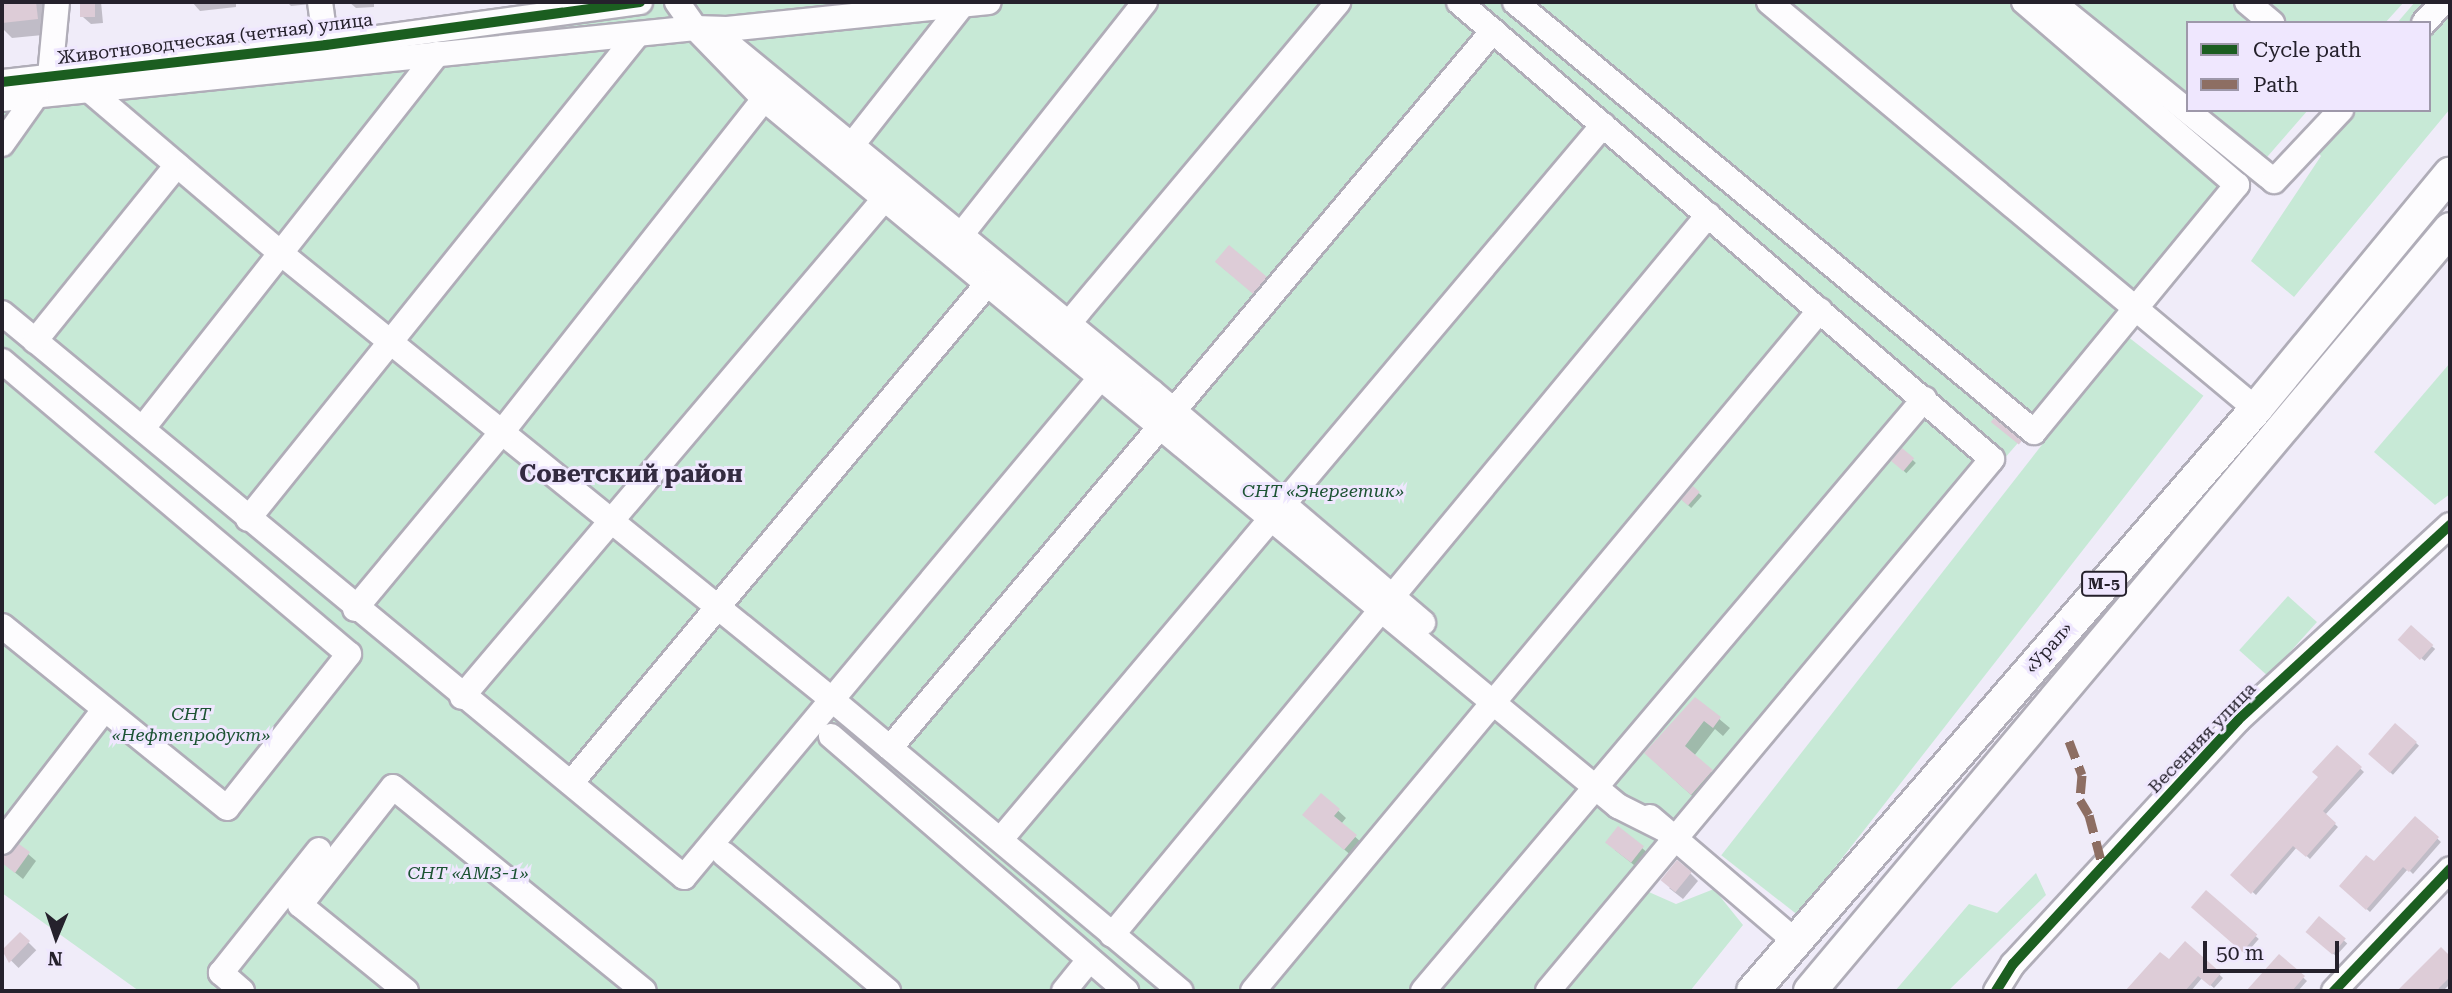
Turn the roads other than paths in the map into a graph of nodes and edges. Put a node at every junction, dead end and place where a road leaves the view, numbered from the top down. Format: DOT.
graph roads {
  1 [pos="57,2"];
  2 [pos="320,2"];
  3 [pos="677,2"];
  4 [pos="989,2"];
  5 [pos="1145,2"];
  6 [pos="1338,2"];
  7 [pos="1459,2"];
  8 [pos="1515,2"];
  9 [pos="1769,2"];
  10 [pos="2024,2"];
  11 [pos="2053,2"];
  12 [pos="2247,2"];
  13 [pos="630,3"];
  14 [pos="963,4"];
  15 [pos="2270,21"];
  16 [pos="695,28"];
  17 [pos="727,29"];
  18 [pos="1493,31"];
  19 [pos="638,34"];
  20 [pos="326,45"];
  21 [pos="438,54"];
  22 [pos="2,82"];
  23 [pos="43,86"];
  24 [pos="89,90"];
  25 [pos="2,99"];
  26 [pos="764,100"];
  27 [pos="2186,110"];
  28 [pos="2189,112"];
  29 [pos="2339,112"];
  30 [pos="1603,125"];
  31 [pos="2,145"];
  32 [pos="852,145"];
  33 [pos="177,165"];
  34 [pos="2450,174"];
  35 [pos="885,198"];
  36 [pos="1708,215"];
  37 [pos="2450,229"];
  38 [pos="961,234"];
  39 [pos="283,255"];
  40 [pos="988,283"];
  41 [pos="1821,310"];
  42 [pos="2136,310"];
  43 [pos="2,313"];
  44 [pos="1069,323"];
  45 [pos="35,341"];
  46 [pos="392,341"];
  47 [pos="2,361"];
  48 [pos="1101,377"];
  49 [pos="1924,399"];
  50 [pos="2256,409"];
  51 [pos="1167,418"];
  52 [pos="143,428"];
  53 [pos="502,432"];
  54 [pos="1277,510"];
  55 [pos="248,519"];
  56 [pos="609,521"];
  57 [pos="2450,525"];
  58 [pos="1387,603"];
  59 [pos="715,606"];
  60 [pos="355,608"];
  61 [pos="2,626"];
  62 [pos="463,697"];
  63 [pos="1499,697"];
  64 [pos="830,698"];
  65 [pos="104,710"];
  66 [pos="831,736"];
  67 [pos="890,748"];
  68 [pos="1600,782"];
  69 [pos="571,783"];
  70 [pos="1669,833"];
  71 [pos="1001,839"];
  72 [pos="2,842"];
  73 [pos="319,850"];
  74 [pos="724,854"];
  75 [pos="2450,869"];
  76 [pos="1112,935"];
  77 [pos="1795,941"];
  78 [pos="1088,961"];
  79 [pos="242,991"];
  80 [pos="406,991"];
  81 [pos="644,991"];
  82 [pos="888,991"];
  83 [pos="1064,991"];
  84 [pos="1126,991"];
  85 [pos="1181,991"];
  86 [pos="1253,991"];
  87 [pos="1423,991"];
  88 [pos="1548,991"];
  89 [pos="1753,991"];
  90 [pos="1810,991"];
  91 [pos="1996,991"];
  92 [pos="2334,991"];
  1 -- 23 [label="street"];
  2 -- 20 [label="street"];
  3 -- 16 [label="street"];
  4 -- 14 [label="street"];
  5 -- 38 [label="street"];
  6 -- 44 [label="street"];
  7 -- 18 [label="street"];
  8 -- 42 [label="street"];
  9 -- 42 [label="street"];
  10 -- 42 [label="street"];
  11 -- 27 [label="street"];
  12 -- 15 [label="street"];
  13 -- 20 [label="street, Животноводческая (четная) улица"];
  14 -- 17 [label="street"];
  14 -- 32 [label="street"];
  16 -- 17 [label="street"];
  16 -- 19 [label="street"];
  16 -- 26 [label="street"];
  17 -- 32 [label="street"];
  18 -- 30 [label="street"];
  18 -- 51 [label="street"];
  19 -- 21 [label="street"];
  19 -- 46 [label="street"];
  20 -- 23 [label="street, Животноводческая (четная) улица"];
  21 -- 24 [label="street"];
  21 -- 39 [label="street"];
  22 -- 23 [label="street, Животноводческая (четная) улица"];
  23 -- 24 [label="street"];
  23 -- 25 [label="street"];
  23 -- 31 [label="street"];
  24 -- 33 [label="street"];
  26 -- 35 [label="street"];
  26 -- 53 [label="street"];
  28 -- 29 [label="street"];
  30 -- 36 [label="street"];
  30 -- 54 [label="street"];
  32 -- 38 [label="street"];
  33 -- 39 [label="street"];
  33 -- 45 [label="street"];
  34 -- 50 [label="main road, «Урал» / М-5"];
  35 -- 40 [label="street"];
  35 -- 56 [label="street"];
  36 -- 41 [label="street"];
  36 -- 58 [label="street"];
  37 -- 90 [label="main road, «Урал» / М-5"];
  38 -- 44 [label="street"];
  39 -- 46 [label="street"];
  39 -- 52 [label="street"];
  40 -- 48 [label="street"];
  40 -- 59 [label="street"];
  41 -- 49 [label="street"];
  41 -- 63 [label="street"];
  42 -- 50 [label="street"];
  43 -- 45 [label="street"];
  44 -- 51 [label="street"];
  45 -- 52 [label="street"];
  46 -- 53 [label="street"];
  46 -- 55 [label="street"];
  47 -- 65 [label="street"];
  48 -- 51 [label="street"];
  48 -- 64 [label="street"];
  49 -- 68 [label="street"];
  49 -- 70 [label="street"];
  50 -- 77 [label="main road, «Урал» / М-5"];
  51 -- 54 [label="street"];
  51 -- 67 [label="street"];
  52 -- 55 [label="street"];
  53 -- 56 [label="street"];
  53 -- 60 [label="street"];
  54 -- 58 [label="street"];
  54 -- 71 [label="street"];
  55 -- 60 [label="street"];
  56 -- 59 [label="street"];
  56 -- 62 [label="street"];
  57 -- 91 [label="street, Весенняя улица"];
  58 -- 63 [label="street"];
  58 -- 76 [label="street"];
  59 -- 64 [label="street"];
  59 -- 69 [label="street"];
  60 -- 62 [label="street"];
  61 -- 65 [label="street"];
  62 -- 69 [label="street"];
  63 -- 68 [label="street"];
  63 -- 86 [label="street"];
  64 -- 67 [label="street"];
  64 -- 69 [label="street"];
  65 -- 72 [label="street"];
  66 -- 78 [label="street"];
  67 -- 71 [label="street"];
  68 -- 70 [label="street"];
  68 -- 87 [label="street"];
  70 -- 77 [label="street"];
  70 -- 88 [label="street"];
  71 -- 76 [label="street"];
  73 -- 79 [label="street"];
  74 -- 82 [label="street"];
  75 -- 92 [label="street"];
  76 -- 85 [label="street"];
  77 -- 89 [label="main road, «Урал» / М-5"];
  78 -- 83 [label="street"];
  78 -- 84 [label="street"];
  80 -- 81 [label="street"];
}
